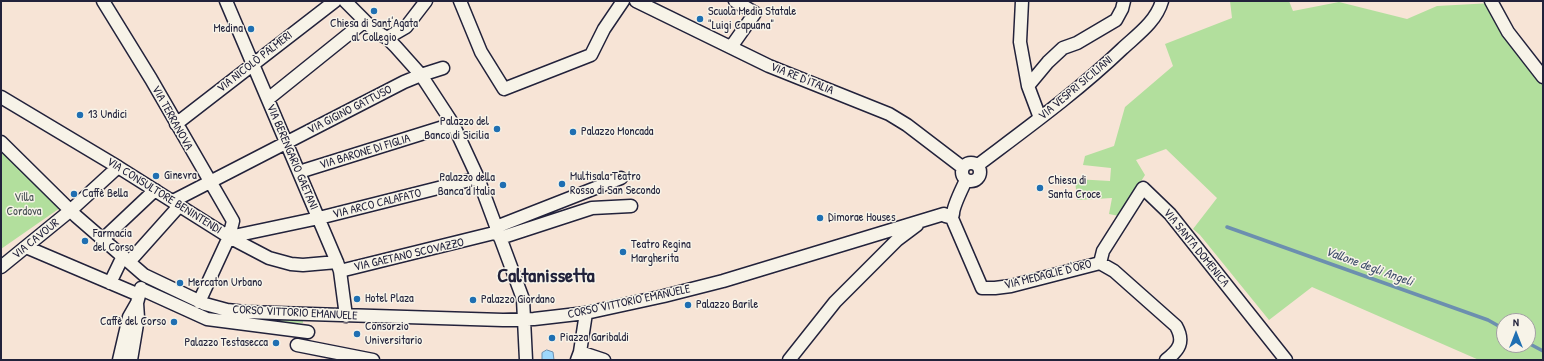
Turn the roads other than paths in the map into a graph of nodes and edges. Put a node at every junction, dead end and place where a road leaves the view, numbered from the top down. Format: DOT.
graph roads {
  1 [pos="103,1"];
  2 [pos="226,1"];
  3 [pos="335,1"];
  4 [pos="345,1"];
  5 [pos="460,1"];
  6 [pos="623,1"];
  7 [pos="636,1"];
  8 [pos="735,1"];
  9 [pos="1022,1"];
  10 [pos="1124,1"];
  11 [pos="1162,1"];
  12 [pos="1491,1"];
  13 [pos="423,5"];
  14 [pos="365,21"];
  15 [pos="387,38"];
  16 [pos="731,47"];
  17 [pos="253,64"];
  18 [pos="443,68"];
  19 [pos="420,75"];
  20 [pos="1543,77"];
  21 [pos="1028,86"];
  22 [pos="1,97"];
  23 [pos="268,99"];
  24 [pos="1040,118"];
  25 [pos="176,124"];
  26 [pos="453,124"];
  27 [pos="1,142"];
  28 [pos="287,143"];
  29 [pos="978,165"];
  30 [pos="118,167"];
  31 [pos="962,167"];
  32 [pos="299,172"];
  33 [pos="478,178"];
  34 [pos="621,178"];
  35 [pos="966,180"];
  36 [pos="210,183"];
  37 [pos="155,190"];
  38 [pos="177,203"];
  39 [pos="553,205"];
  40 [pos="631,206"];
  41 [pos="71,210"];
  42 [pos="949,213"];
  43 [pos="319,218"];
  44 [pos="558,220"];
  45 [pos="922,220"];
  46 [pos="498,232"];
  47 [pos="229,237"];
  48 [pos="103,239"];
  49 [pos="26,247"];
  50 [pos="126,259"];
  51 [pos="1100,262"];
  52 [pos="1,267"];
  53 [pos="338,267"];
  54 [pos="144,275"];
  55 [pos="110,283"];
  56 [pos="139,296"];
  57 [pos="197,300"];
  58 [pos="188,311"];
  59 [pos="586,312"];
  60 [pos="270,314"];
  61 [pos="309,315"];
  62 [pos="226,316"];
  63 [pos="346,316"];
  64 [pos="524,320"];
  65 [pos="269,327"];
  66 [pos="304,332"];
  67 [pos="579,356"];
  68 [pos="119,360"];
  69 [pos="131,360"];
  70 [pos="373,360"];
  71 [pos="526,360"];
  72 [pos="604,360"];
  73 [pos="789,360"];
  74 [pos="1166,360"];
  75 [pos="1286,360"];
  1 -- 25 [label="street, VIA TERRANOVA"];
  2 -- 17 [label="street, VIA BERENGARIO GAETANI"];
  3 -- 17 [label="street, VIA NICOLÒ PALMERI"];
  4 -- 14 [label="street"];
  5 -- 6 [label="street"];
  7 -- 16 [label="street, VIA RE D'ITALIA"];
  8 -- 16 [label="street"];
  9 -- 21 [label="street"];
  10 -- 21 [label="street"];
  11 -- 24 [label="street, VIA VESPRI SICILIANI"];
  12 -- 20 [label="street"];
  13 -- 15 [label="street"];
  14 -- 15 [label="street"];
  14 -- 23 [label="street"];
  15 -- 19 [label="street"];
  16 -- 31 [label="street, VIA RE D'ITALIA"];
  17 -- 23 [label="street, VIA BERENGARIO GAETANI"];
  17 -- 25 [label="street, VIA NICOLÒ PALMERI"];
  18 -- 19 [label="street, VIA GIGINO GATTUSO"];
  19 -- 26 [label="street"];
  19 -- 28 [label="street, VIA GIGINO GATTUSO"];
  21 -- 24 [label="street"];
  22 -- 30 [label="street, VIA CONSULTORE BENINTENDI"];
  23 -- 28 [label="street, VIA BERENGARIO GAETANI"];
  24 -- 29 [label="street, VIA VESPRI SICILIANI"];
  25 -- 36 [label="street, VIA TERRANOVA"];
  26 -- 32 [label="street, VIA BARONE DI FIGLIA"];
  26 -- 33 [label="street"];
  27 -- 41 [label="street, CORSO VITTORIO EMANUELE"];
  28 -- 32 [label="street, VIA BERENGARIO GAETANI"];
  28 -- 36 [label="street, VIA GIGINO GATTUSO"];
  29 -- 31 [label="street"];
  29 -- 35 [label="street"];
  30 -- 37 [label="street, VIA CONSULTORE BENINTENDI"];
  30 -- 41 [label="street"];
  31 -- 35 [label="street"];
  32 -- 43 [label="street, VIA BERENGARIO GAETANI"];
  33 -- 43 [label="street, VIA ARCO CALAFATO"];
  33 -- 46 [label="street"];
  34 -- 39 [label="street"];
  35 -- 42 [label="street"];
  36 -- 38 [label="street, VIA GIGINO GATTUSO"];
  36 -- 47 [label="street, VIA TERRANOVA"];
  37 -- 38 [label="street, VIA CONSULTORE BENINTENDI"];
  37 -- 48 [label="street"];
  38 -- 47 [label="street, VIA CONSULTORE BENINTENDI"];
  38 -- 50 [label="street, VIA GIGINO GATTUSO"];
  39 -- 44 [label="street"];
  39 -- 46 [label="street"];
  40 -- 44 [label="street"];
  41 -- 48 [label="street, CORSO VITTORIO EMANUELE"];
  41 -- 49 [label="street, VIA CAVOUR"];
  42 -- 45 [label="street, CORSO VITTORIO EMANUELE"];
  42 -- 51 [label="street, VIA MEDAGLIE D'ORO"];
  43 -- 47 [label="street, VIA ARCO CALAFATO"];
  43 -- 53 [label="street, VIA BERENGARIO GAETANI"];
  44 -- 46 [label="street"];
  45 -- 59 [label="street, CORSO VITTORIO EMANUELE"];
  45 -- 73 [label="street"];
  46 -- 53 [label="street, VIA GAETANO SCOVAZZO"];
  46 -- 64 [label="street"];
  47 -- 53 [label="street, VIA CONSULTORE BENINTENDI"];
  47 -- 57 [label="street, VIA TERRANOVA"];
  48 -- 50 [label="street, CORSO VITTORIO EMANUELE"];
  49 -- 52 [label="street, VIA CAVOUR"];
  49 -- 55 [label="street, CORSO VITTORIO EMANUELE"];
  50 -- 54 [label="street, CORSO VITTORIO EMANUELE"];
  50 -- 55 [label="street, VIA GIGINO GATTUSO"];
  51 -- 74 [label="street, VIA MEDAGLIE D'ORO"];
  51 -- 75 [label="street, VIA SANTA DOMENICA"];
  53 -- 63 [label="street, VIA BERENGARIO GAETANI"];
  54 -- 56 [label="street"];
  54 -- 57 [label="street, CORSO VITTORIO EMANUELE"];
  55 -- 56 [label="street, CORSO VITTORIO EMANUELE"];
  56 -- 58 [label="street, CORSO VITTORIO EMANUELE"];
  56 -- 68 [label="street"];
  56 -- 69 [label="street"];
  57 -- 58 [label="street, VIA TERRANOVA"];
  57 -- 62 [label="street, CORSO VITTORIO EMANUELE"];
  58 -- 62 [label="street, CORSO VITTORIO EMANUELE"];
  59 -- 64 [label="street, CORSO VITTORIO EMANUELE"];
  59 -- 67 [label="street"];
  60 -- 61 [label="street, CORSO VITTORIO EMANUELE"];
  60 -- 62 [label="street, CORSO VITTORIO EMANUELE"];
  60 -- 65 [label="street"];
  61 -- 63 [label="street, CORSO VITTORIO EMANUELE"];
  61 -- 66 [label="street"];
  62 -- 65 [label="street, CORSO VITTORIO EMANUELE"];
  63 -- 64 [label="street, CORSO VITTORIO EMANUELE"];
  64 -- 71 [label="street"];
  65 -- 66 [label="street, CORSO VITTORIO EMANUELE"];
  66 -- 70 [label="street"];
  67 -- 72 [label="street"];
}
